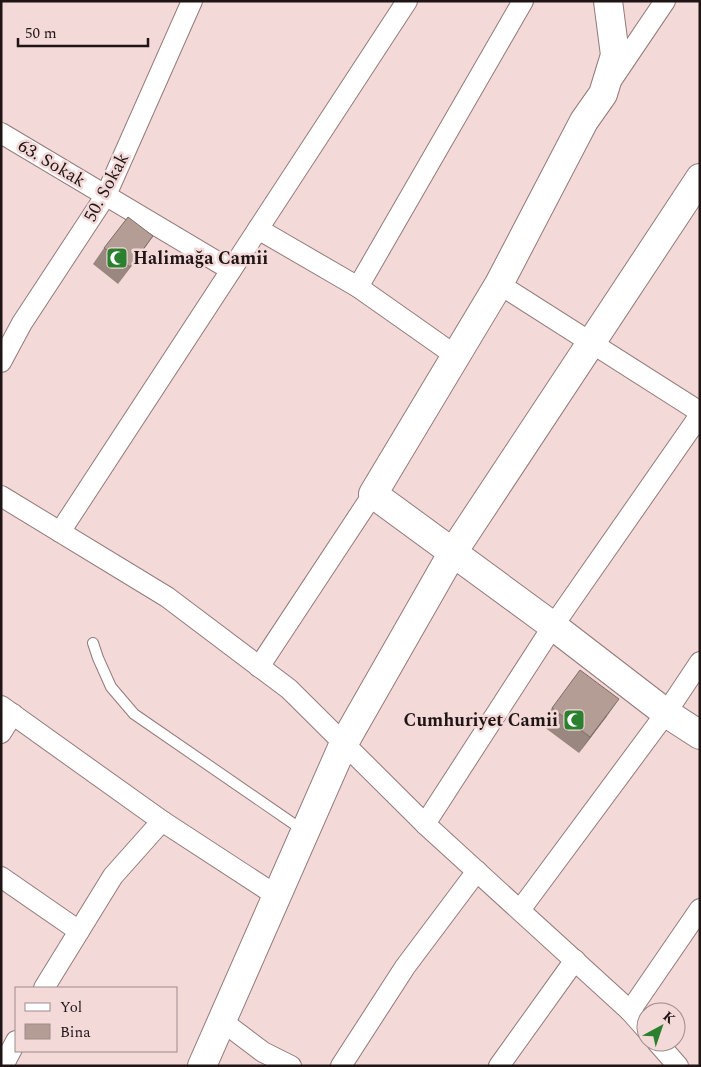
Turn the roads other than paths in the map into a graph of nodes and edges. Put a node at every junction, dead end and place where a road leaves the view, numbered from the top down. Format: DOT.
graph roads {
  1 [pos="192,1"];
  2 [pos="407,1"];
  3 [pos="523,1"];
  4 [pos="608,1"];
  5 [pos="665,1"];
  6 [pos="603,94"];
  7 [pos="1,133"];
  8 [pos="700,178"];
  9 [pos="106,195"];
  10 [pos="258,229"];
  11 [pos="232,270"];
  12 [pos="499,284"];
  13 [pos="358,287"];
  14 [pos="591,342"];
  15 [pos="456,356"];
  16 [pos="1,362"];
  17 [pos="700,414"];
  18 [pos="374,494"];
  19 [pos="1,496"];
  20 [pos="60,532"];
  21 [pos="453,552"];
  22 [pos="553,626"];
  23 [pos="93,643"];
  24 [pos="700,662"];
  25 [pos="259,667"];
  26 [pos="7,710"];
  27 [pos="666,713"];
  28 [pos="1,733"];
  29 [pos="700,735"];
  30 [pos="344,743"];
  31 [pos="162,821"];
  32 [pos="425,824"];
  33 [pos="305,831"];
  34 [pos="477,871"];
  35 [pos="1,877"];
  36 [pos="277,896"];
  37 [pos="700,909"];
  38 [pos="520,910"];
  39 [pos="79,931"];
  40 [pos="574,960"];
  41 [pos="45,987"];
  42 [pos="630,1011"];
  43 [pos="636,1018"];
  44 [pos="222,1021"];
  45 [pos="15,1043"];
  46 [pos="666,1052"];
  47 [pos="3,1066"];
  48 [pos="202,1066"];
  49 [pos="291,1066"];
  50 [pos="341,1066"];
  51 [pos="499,1066"];
  52 [pos="678,1066"];
  1 -- 9 [label="street, 50. Sokak"];
  2 -- 10 [label="street"];
  3 -- 13 [label="street"];
  4 -- 6 [label="street"];
  5 -- 6 [label="street"];
  6 -- 12 [label="street"];
  7 -- 9 [label="street, 63. Sokak"];
  8 -- 14 [label="street"];
  9 -- 11 [label="street, 63. Sokak"];
  9 -- 16 [label="street, 50. Sokak"];
  10 -- 11 [label="street"];
  10 -- 13 [label="street"];
  11 -- 20 [label="street"];
  12 -- 14 [label="street"];
  12 -- 15 [label="street"];
  13 -- 15 [label="street"];
  14 -- 17 [label="street"];
  14 -- 21 [label="street"];
  15 -- 18 [label="street"];
  17 -- 22 [label="street"];
  18 -- 21 [label="street"];
  18 -- 25 [label="street"];
  19 -- 20 [label="street"];
  20 -- 25 [label="street"];
  21 -- 22 [label="street"];
  21 -- 30 [label="street"];
  22 -- 27 [label="street"];
  22 -- 32 [label="street"];
  23 -- 33 [label="lane"];
  24 -- 27 [label="street"];
  25 -- 30 [label="street"];
  26 -- 28 [label="street"];
  26 -- 31 [label="street"];
  27 -- 29 [label="street"];
  27 -- 38 [label="street"];
  30 -- 32 [label="street"];
  30 -- 33 [label="street"];
  31 -- 36 [label="street"];
  31 -- 39 [label="street"];
  32 -- 34 [label="street"];
  33 -- 36 [label="street"];
  34 -- 38 [label="street"];
  34 -- 50 [label="street"];
  35 -- 39 [label="street"];
  36 -- 44 [label="street"];
  37 -- 42 [label="street"];
  38 -- 40 [label="street"];
  39 -- 41 [label="street"];
  40 -- 42 [label="street"];
  40 -- 51 [label="street"];
  42 -- 43 [label="street"];
  44 -- 48 [label="street"];
  44 -- 49 [label="street"];
  45 -- 47 [label="street"];
  46 -- 52 [label="street"];
}
